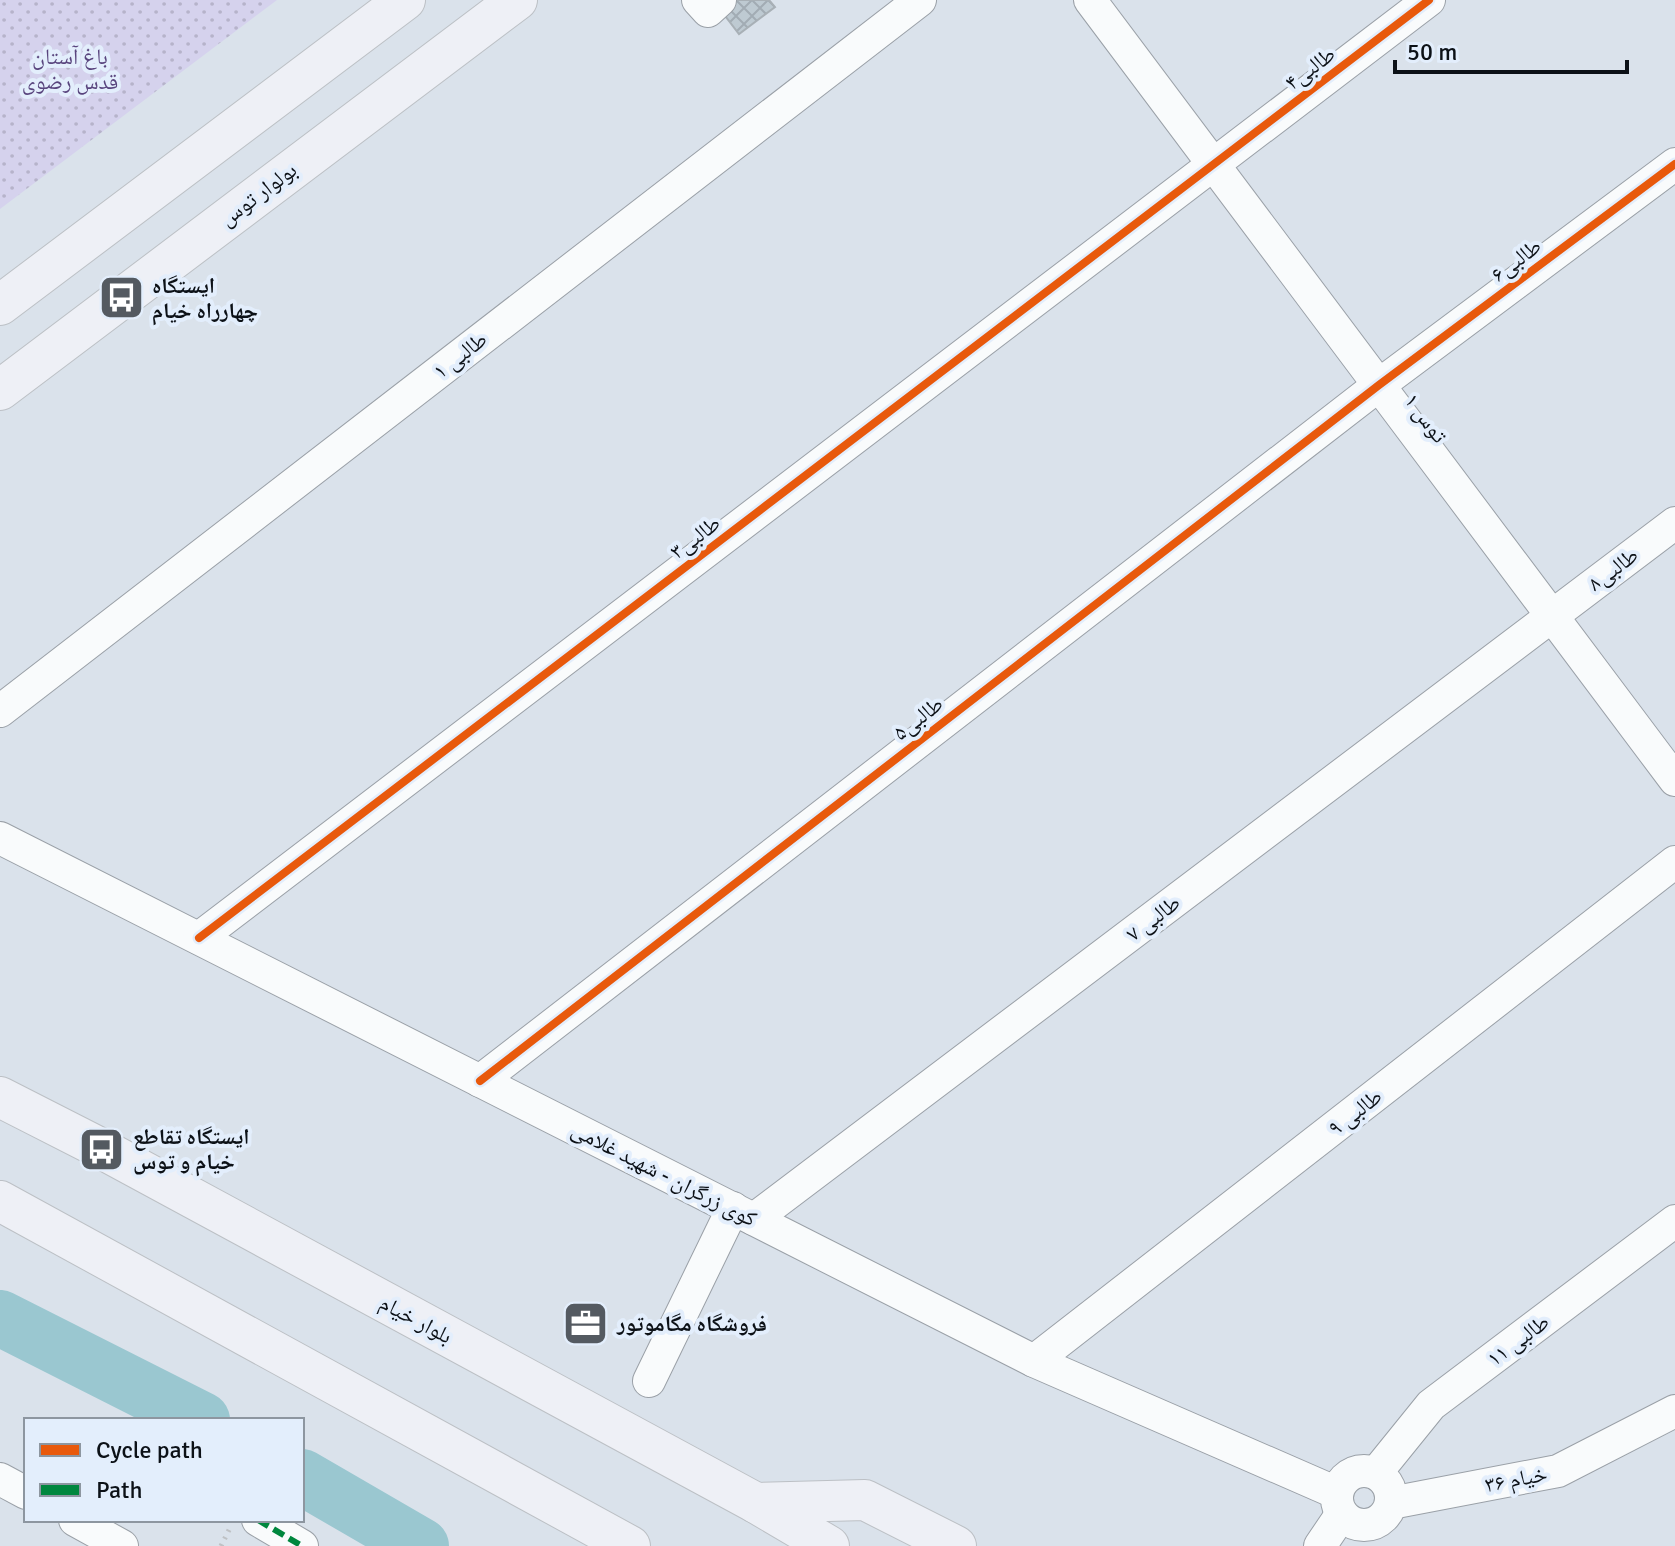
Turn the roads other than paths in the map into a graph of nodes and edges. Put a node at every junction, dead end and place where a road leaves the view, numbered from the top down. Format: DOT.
graph roads {
  1 [pos="405,0"];
  2 [pos="517,0"];
  3 [pos="698,0"];
  4 [pos="720,0"];
  5 [pos="920,0"];
  6 [pos="1090,0"];
  7 [pos="1429,0"];
  8 [pos="1213,164"];
  9 [pos="1675,164"];
  10 [pos="0,305"];
  11 [pos="1379,385"];
  12 [pos="0,390"];
  13 [pos="1675,523"];
  14 [pos="1552,616"];
  15 [pos="0,711"];
  16 [pos="1675,780"];
  17 [pos="0,838"];
  18 [pos="1675,862"];
  19 [pos="199,938"];
  20 [pos="480,1081"];
  21 [pos="0,1097"];
  22 [pos="0,1201"];
  23 [pos="743,1214"];
  24 [pos="1675,1221"];
  25 [pos="1034,1361"];
  26 [pos="649,1381"];
  27 [pos="1675,1411"];
  28 [pos="1376,1473"];
  29 [pos="0,1479"];
  30 [pos="24,1492"];
  31 [pos="756,1503"];
  32 [pos="1391,1503"];
  33 [pos="1343,1520"];
  34 [pos="79,1522"];
  35 [pos="261,1522"];
  36 [pos="122,1546"];
  37 [pos="302,1546"];
  38 [pos="630,1546"];
  39 [pos="829,1546"];
  40 [pos="956,1546"];
  41 [pos="1320,1546"];
  1 -- 10 [label="main road"];
  2 -- 12 [label="main road, بولوار توس"];
  3 -- 4 [label="street"];
  5 -- 15 [label="street, طالبی ۱"];
  6 -- 8 [label="street, توس ۱"];
  7 -- 8 [label="street, طالبی۴"];
  8 -- 11 [label="street, توس ۱"];
  8 -- 19 [label="street, طالبی۳"];
  9 -- 11 [label="street, طالبی۶"];
  11 -- 14 [label="street, توس ۱"];
  11 -- 20 [label="street, طالبی۵"];
  13 -- 14 [label="street, طالبی۸"];
  14 -- 16 [label="street, توس ۱"];
  14 -- 23 [label="street, طالبی ۷"];
  17 -- 19 [label="street, کوی زرگران - شهید غلامی"];
  18 -- 25 [label="street, طالبی ۹"];
  19 -- 20 [label="street, کوی زرگران - شهید غلامی"];
  20 -- 23 [label="street, کوی زرگران - شهید غلامی"];
  21 -- 31 [label="main road, بلوار خیام"];
  22 -- 38 [label="main road"];
  23 -- 25 [label="street, کوی زرگران - شهید غلامی"];
  23 -- 26 [label="street"];
  24 -- 28 [label="street, طالبی ۱۱"];
  25 -- 33 [label="street, کوی زرگران - شهید غلامی"];
  27 -- 32 [label="street, خیام ۳۶"];
  28 -- 32 [label="street"];
  28 -- 33 [label="street"];
  29 -- 30 [label="street"];
  31 -- 39 [label="main road, بلوار خیام"];
  31 -- 40 [label="main road"];
  32 -- 33 [label="street"];
  33 -- 41 [label="street"];
  34 -- 36 [label="street"];
  35 -- 37 [label="street"];
}
